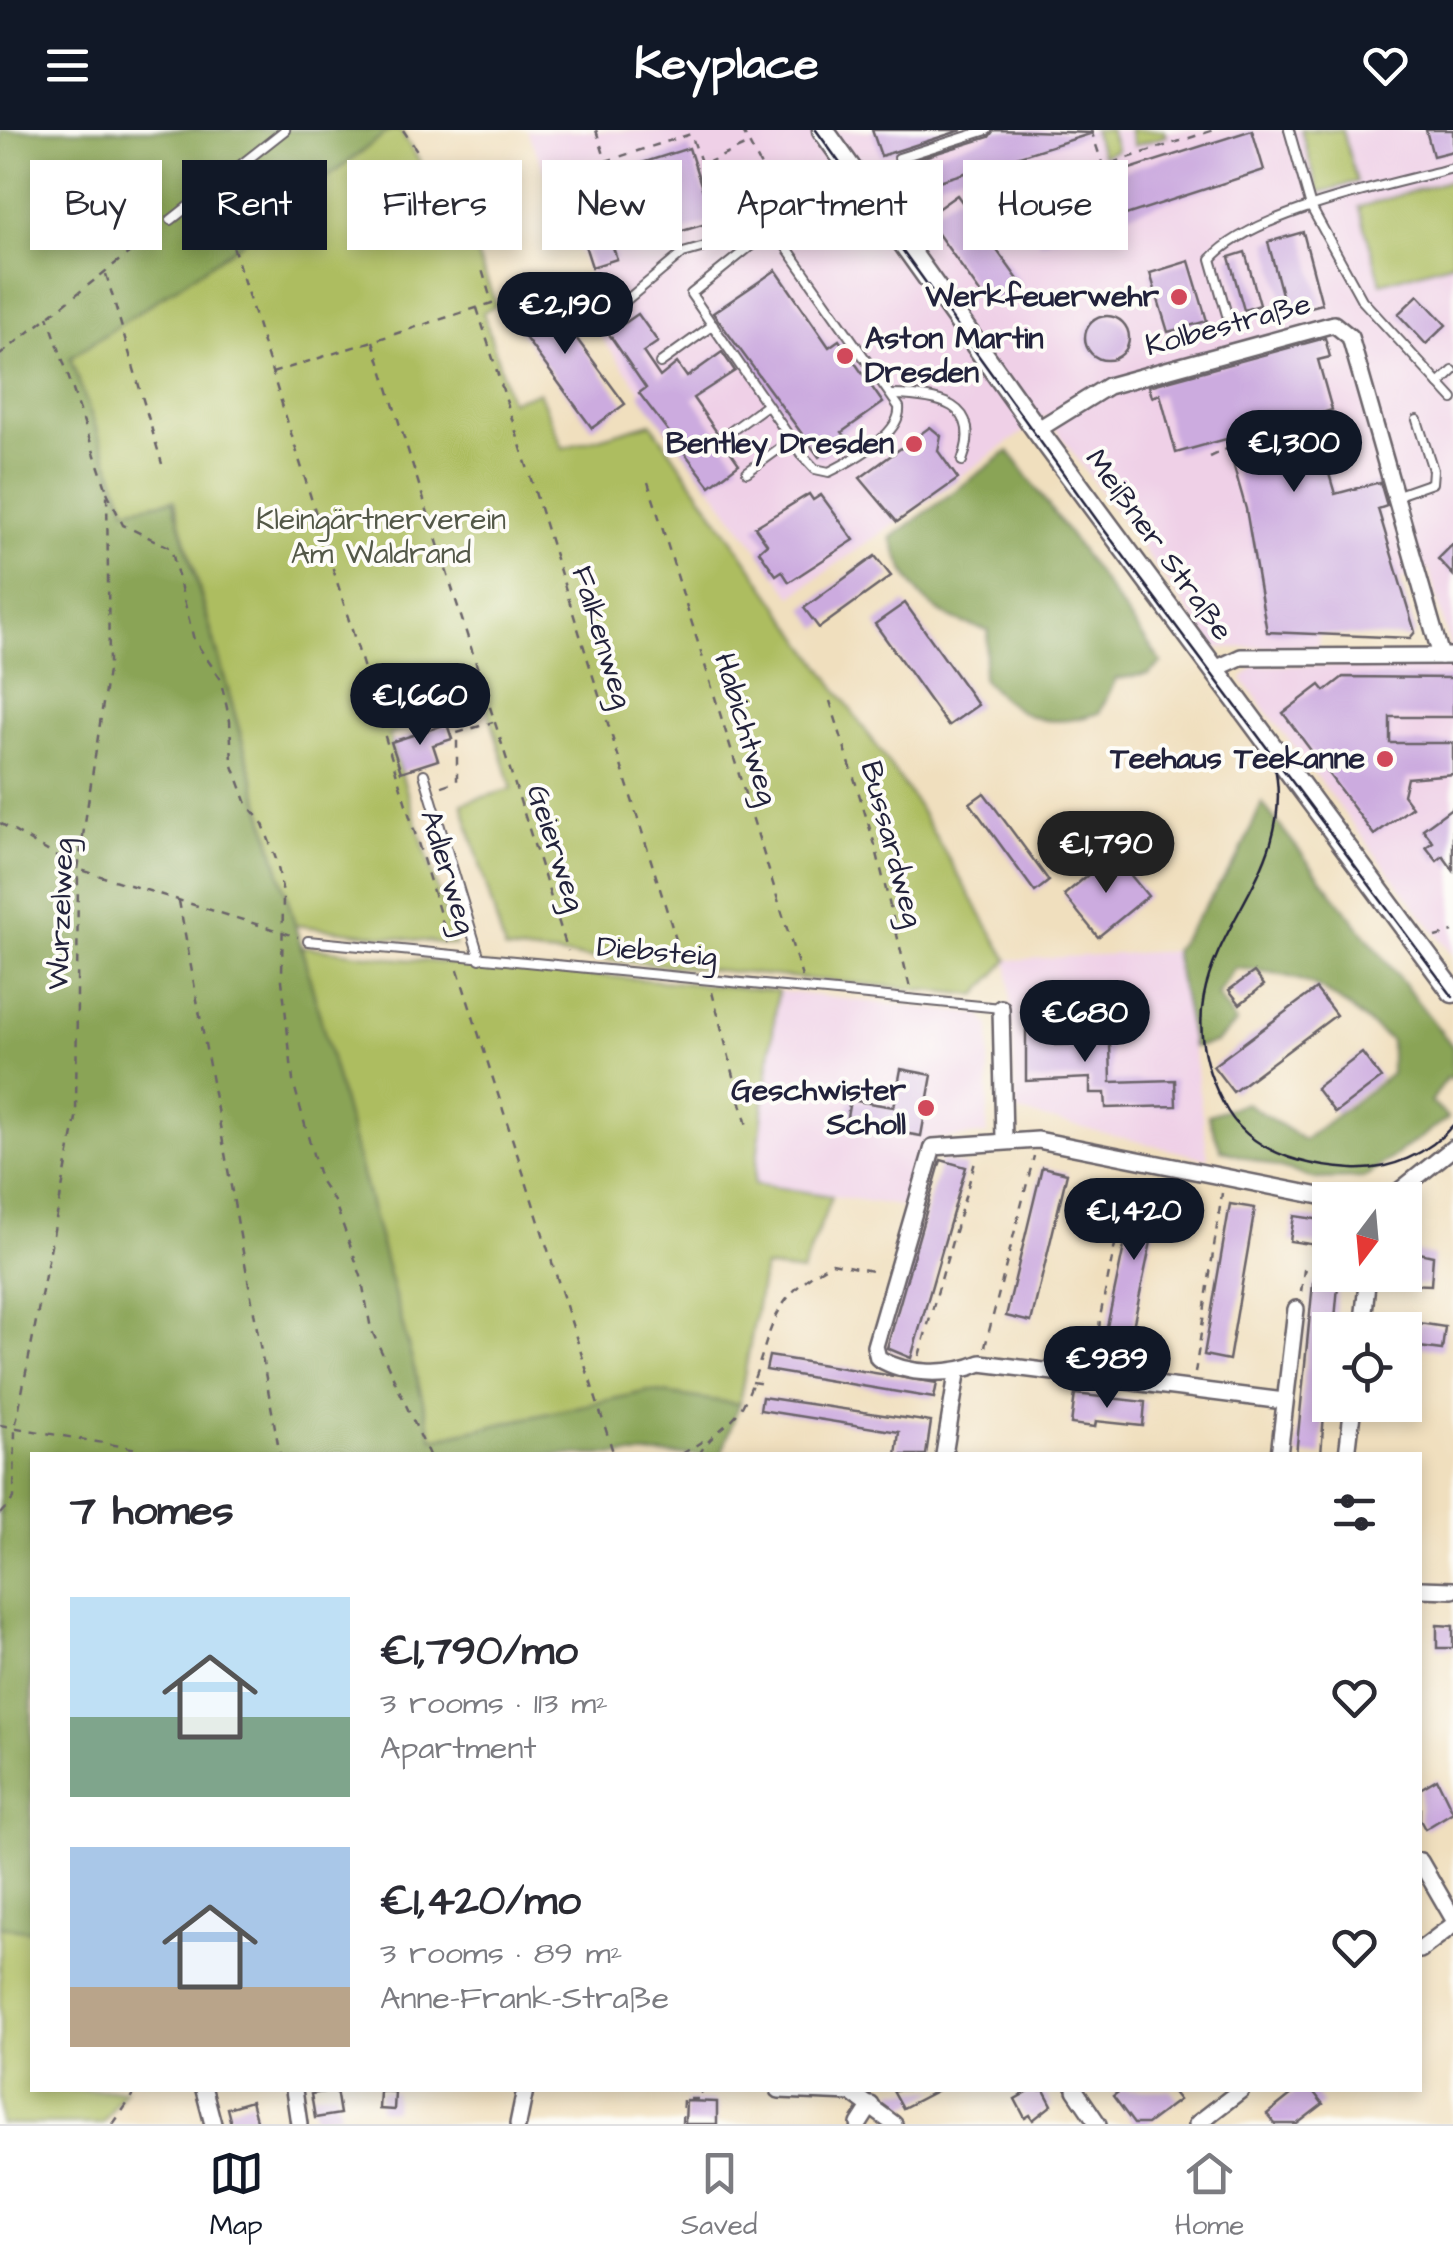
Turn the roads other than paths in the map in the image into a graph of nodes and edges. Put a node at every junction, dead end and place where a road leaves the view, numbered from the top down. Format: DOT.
graph roads {
  1 [pos="285,130"];
  2 [pos="823,130"];
  3 [pos="988,130"];
  4 [pos="1289,130"];
  5 [pos="899,158"];
  6 [pos="842,160"];
  7 [pos="1453,168"];
  8 [pos="1312,207"];
  9 [pos="171,220"];
  10 [pos="702,248"];
  11 [pos="746,250"];
  12 [pos="789,250"];
  13 [pos="906,250"];
  14 [pos="611,313"];
  15 [pos="1227,315"];
  16 [pos="713,325"];
  17 [pos="660,362"];
  18 [pos="1453,371"];
  19 [pos="1440,384"];
  20 [pos="892,396"];
  21 [pos="1453,399"];
  22 [pos="767,405"];
  23 [pos="1417,420"];
  24 [pos="1037,430"];
  25 [pos="726,435"];
  26 [pos="791,440"];
  27 [pos="962,461"];
  28 [pos="747,472"];
  29 [pos="1396,496"];
  30 [pos="1447,656"];
  31 [pos="1213,670"];
  32 [pos="424,774"];
  33 [pos="308,942"];
  34 [pos="480,959"];
  35 [pos="1453,992"];
  36 [pos="1001,1008"];
  37 [pos="1004,1139"];
  38 [pos="1453,1148"];
  39 [pos="1410,1182"];
  40 [pos="1312,1194"];
  41 [pos="1296,1309"];
  42 [pos="956,1374"];
  43 [pos="1284,1401"];
  44 [pos="1351,1422"];
  45 [pos="944,1452"];
  46 [pos="1279,1452"];
  47 [pos="1347,1452"];
  48 [pos="1422,1589"];
  49 [pos="1453,1590"];
  50 [pos="1422,1866"];
  51 [pos="1453,1922"];
  52 [pos="1422,1948"];
  53 [pos="204,2092"];
  54 [pos="294,2092"];
  55 [pos="525,2092"];
  56 [pos="828,2092"];
  57 [pos="1076,2092"];
  58 [pos="1238,2092"];
  59 [pos="871,2105"];
  60 [pos="212,2124"];
  61 [pos="299,2124"];
  62 [pos="518,2124"];
  63 [pos="858,2124"];
  64 [pos="894,2124"];
  65 [pos="1098,2124"];
  66 [pos="1197,2124"];
  1 -- 9 [label="lane"];
  2 -- 6 [label="main road, Meißner Straße"];
  3 -- 5 [label="lane"];
  4 -- 8 [label="lane"];
  7 -- 8 [label="lane"];
  8 -- 15 [label="lane"];
  8 -- 19 [label="lane"];
  10 -- 14 [label="lane"];
  11 -- 16 [label="lane"];
  12 -- 20 [label="lane"];
  13 -- 24 [label="main road, Meißner Straße"];
  16 -- 17 [label="lane"];
  16 -- 22 [label="lane"];
  18 -- 19 [label="lane"];
  19 -- 21 [label="lane"];
  20 -- 26 [label="lane"];
  20 -- 27 [label="lane"];
  22 -- 25 [label="lane"];
  22 -- 26 [label="lane"];
  23 -- 29 [label="lane"];
  24 -- 29 [label="street, Kolbestraße"];
  24 -- 31 [label="main road, Meißner Straße"];
  26 -- 28 [label="lane"];
  29 -- 30 [label="street, Kolbestraße"];
  30 -- 31 [label="street"];
  31 -- 35 [label="main road, Meißner Straße"];
  32 -- 34 [label="lane"];
  33 -- 34 [label="lane, Diebsteig"];
  34 -- 36 [label="lane, Diebsteig"];
  36 -- 37 [label="street"];
  37 -- 40 [label="street"];
  37 -- 42 [label="street"];
  38 -- 39 [label="street"];
  41 -- 43 [label="street"];
  42 -- 43 [label="street"];
  42 -- 45 [label="street"];
  43 -- 46 [label="street"];
  44 -- 47 [label="street"];
  48 -- 49 [label="street"];
  50 -- 51 [label="street"];
  51 -- 52 [label="street"];
  53 -- 60 [label="street"];
  54 -- 61 [label="street"];
  55 -- 62 [label="street"];
  56 -- 59 [label="street"];
  57 -- 65 [label="street"];
  58 -- 66 [label="street"];
  59 -- 63 [label="street"];
  59 -- 64 [label="street"];
}
